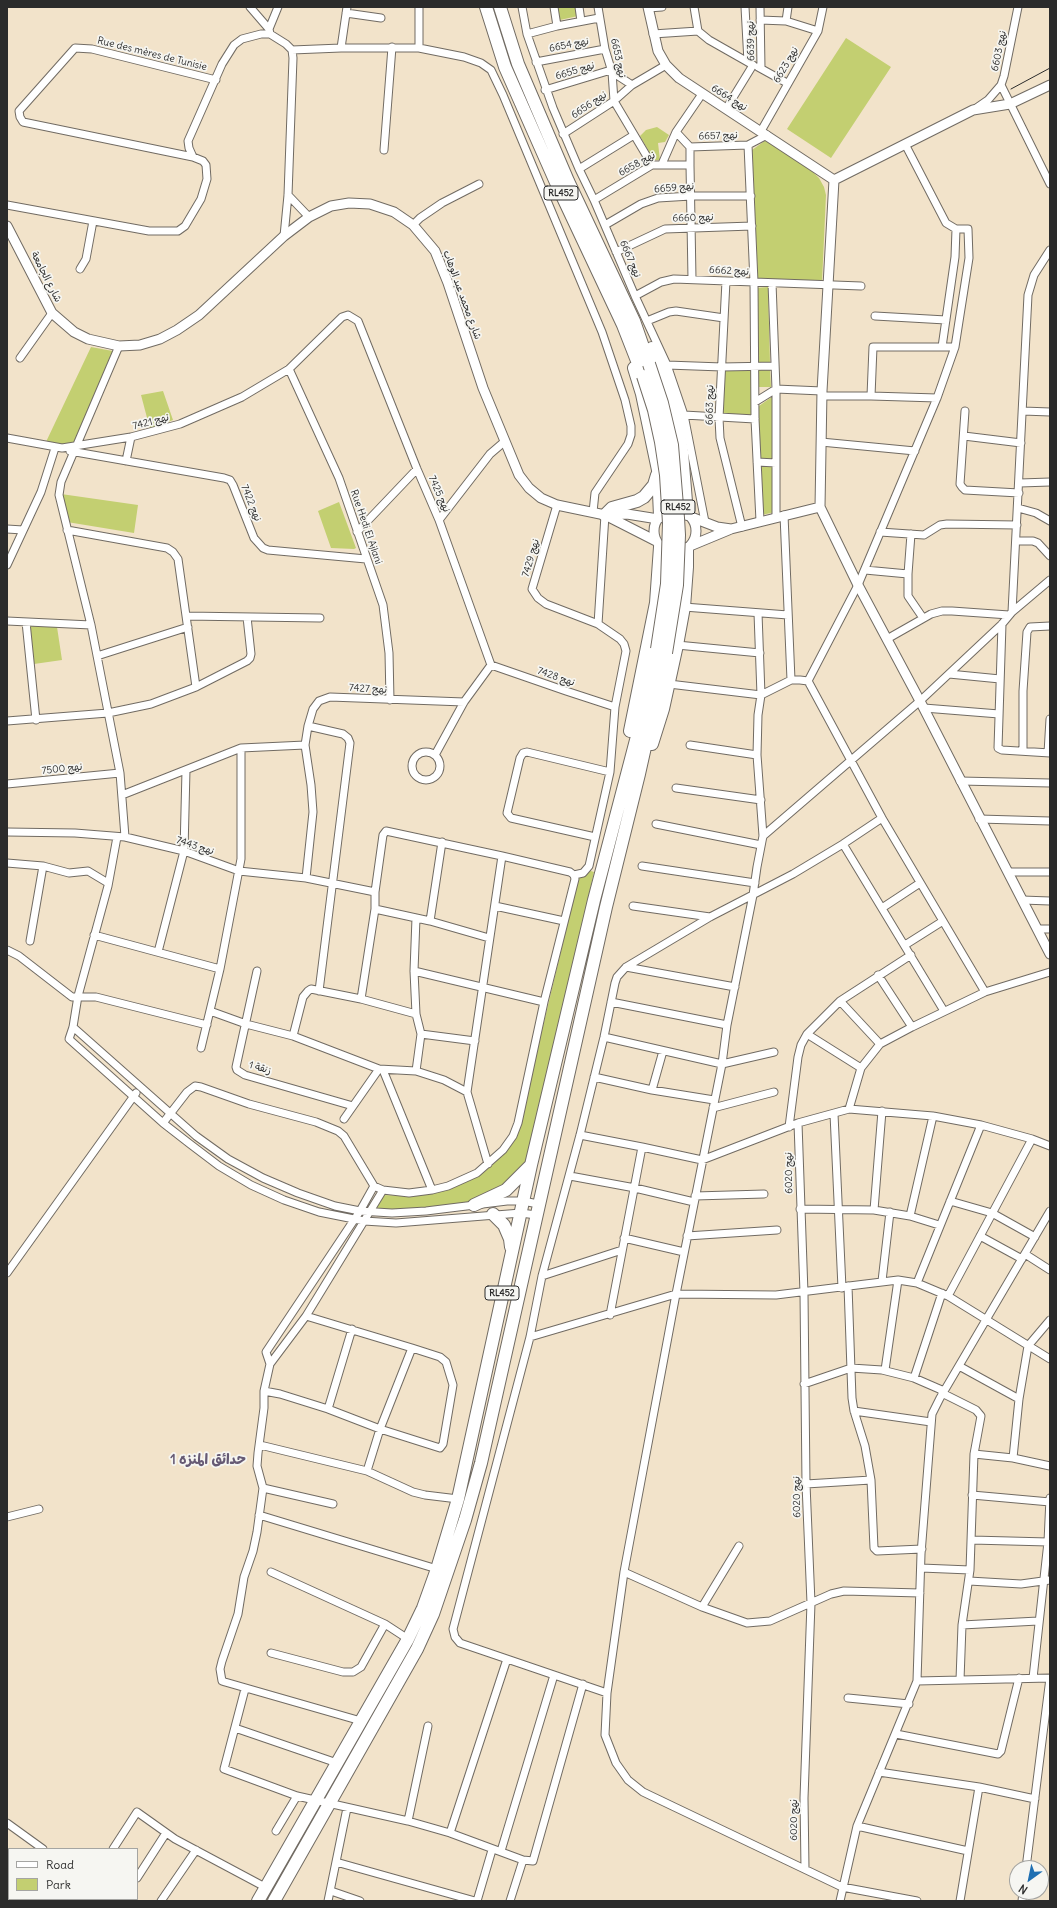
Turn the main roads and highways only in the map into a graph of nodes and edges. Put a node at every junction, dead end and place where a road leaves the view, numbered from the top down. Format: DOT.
graph roads {
  1 [pos="486,7"];
  2 [pos="500,7"];
  3 [pos="629,323"];
  4 [pos="658,470"];
  5 [pos="605,515"];
  6 [pos="689,516"];
  7 [pos="659,518"];
  8 [pos="658,544"];
  9 [pos="688,547"];
  10 [pos="662,651"];
  11 [pos="633,773"];
  12 [pos="531,1165"];
  13 [pos="474,1205"];
  14 [pos="493,1214"];
  15 [pos="510,1254"];
  16 [pos="258,1901"];
  17 [pos="274,1901"];
  1 -- 3 [label="highway, RL452"];
  2 -- 3 [label="highway, RL452"];
  3 -- 4 [label="highway"];
  3 -- 6 [label="highway"];
  3 -- 10 [label="highway, RL452, bridge"];
  3 -- 10 [label="highway, RL452, bridge"];
  4 -- 5 [label="highway"];
  4 -- 7 [label="highway"];
  8 -- 11 [label="highway"];
  9 -- 11 [label="highway"];
  10 -- 11 [label="highway, RL452"];
  11 -- 12 [label="highway, RL452"];
  11 -- 17 [label="highway, RL452"];
  12 -- 13 [label="highway"];
  12 -- 15 [label="highway, RL452"];
  14 -- 15 [label="highway"];
  15 -- 16 [label="highway, RL452"];
}
